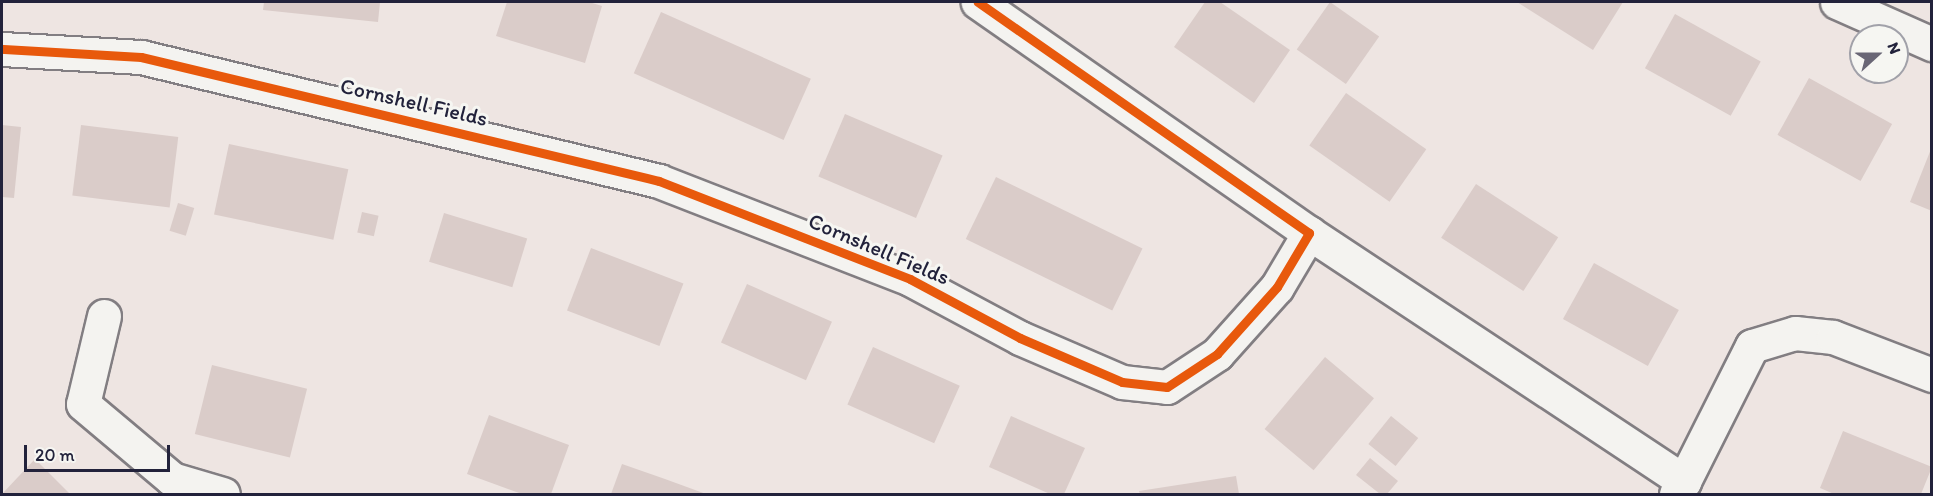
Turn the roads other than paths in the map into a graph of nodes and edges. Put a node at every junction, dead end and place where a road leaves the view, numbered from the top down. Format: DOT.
graph roads {
  1 [pos="978,2"];
  2 [pos="1837,2"];
  3 [pos="1932,44"];
  4 [pos="2,49"];
  5 [pos="1309,233"];
  6 [pos="104,316"];
  7 [pos="1932,375"];
  8 [pos="1680,488"];
  9 [pos="223,495"];
  1 -- 5 [label="street"];
  2 -- 3 [label="street"];
  4 -- 5 [label="street, Cornshell Fields"];
  5 -- 8 [label="street"];
  6 -- 9 [label="street"];
  7 -- 8 [label="street"];
}
